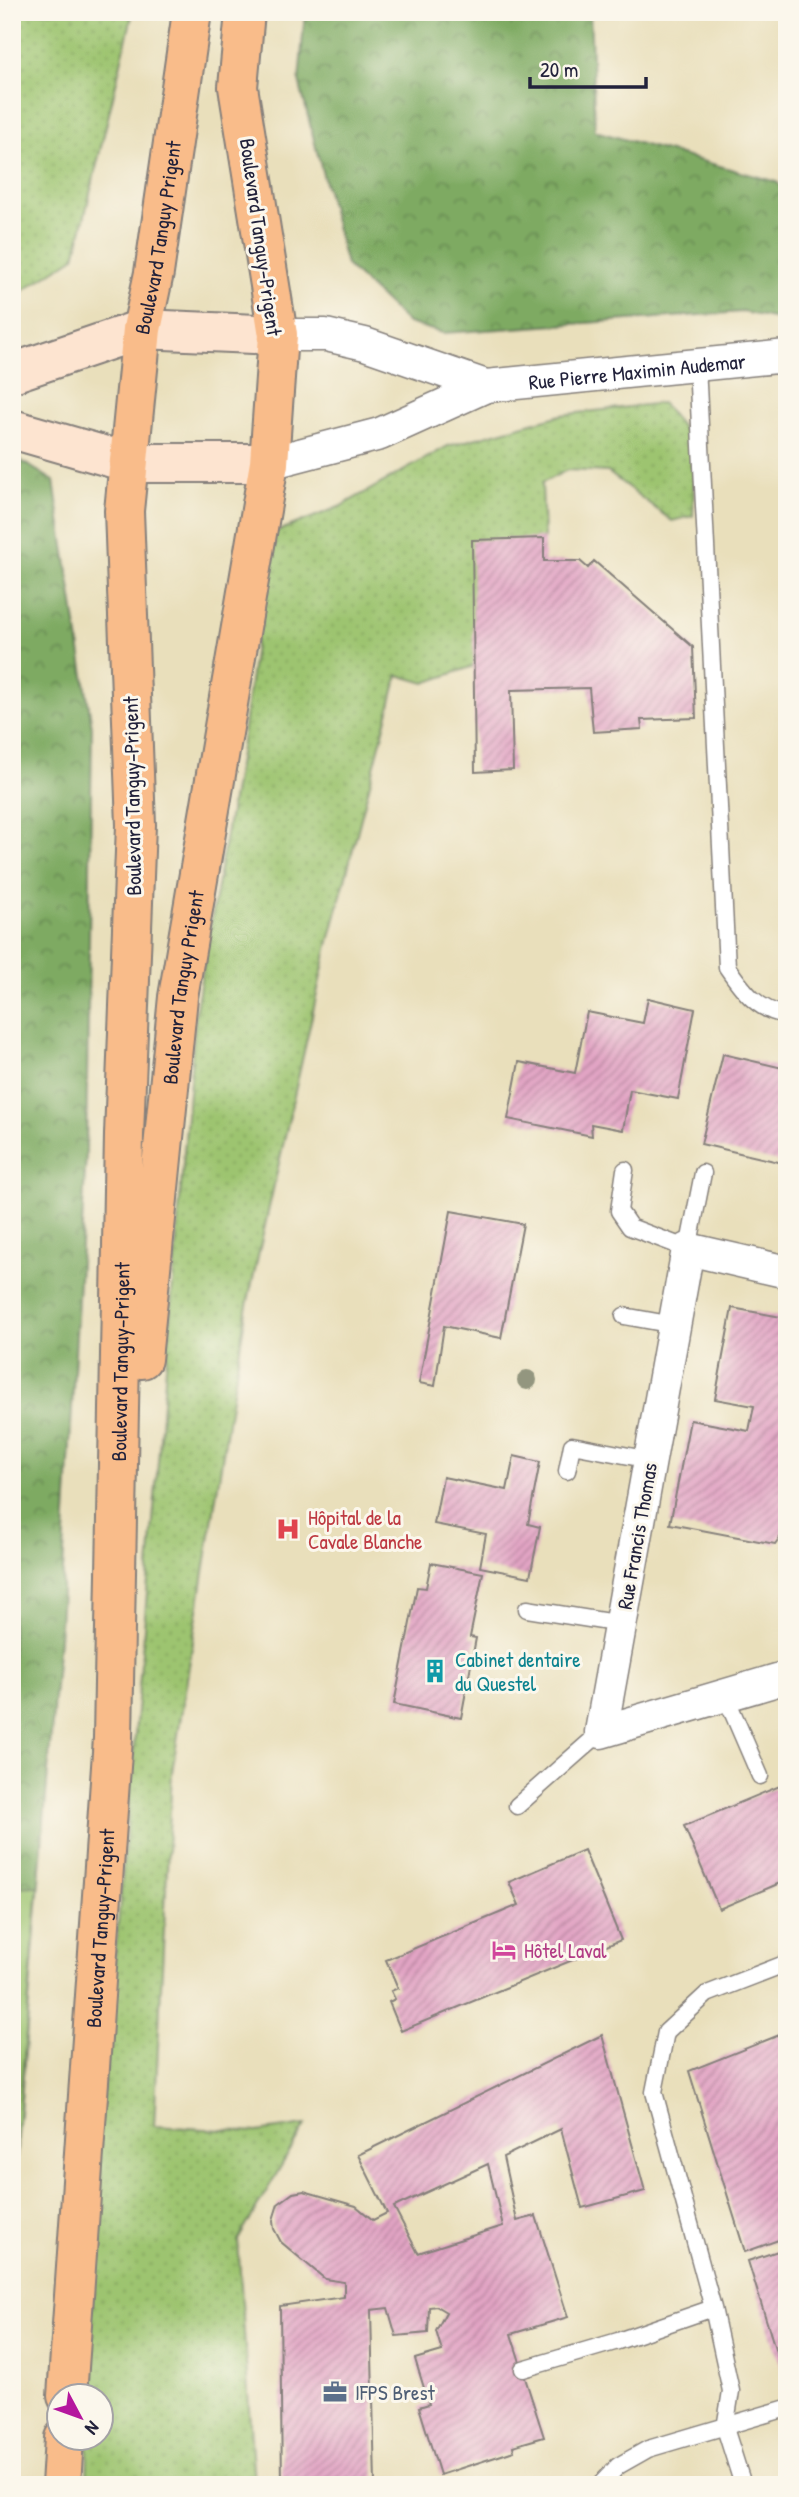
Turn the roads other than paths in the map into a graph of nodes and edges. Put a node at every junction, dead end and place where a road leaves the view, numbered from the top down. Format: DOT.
graph roads {
  1 [pos="192,12"];
  2 [pos="245,12"];
  3 [pos="142,329"];
  4 [pos="278,335"];
  5 [pos="787,356"];
  6 [pos="697,365"];
  7 [pos="12,373"];
  8 [pos="486,386"];
  9 [pos="12,429"];
  10 [pos="130,463"];
  11 [pos="270,463"];
  12 [pos="787,1015"];
  13 [pos="625,1170"];
  14 [pos="703,1173"];
  15 [pos="688,1249"];
  16 [pos="787,1272"];
  17 [pos="624,1315"];
  18 [pos="674,1325"];
  19 [pos="650,1460"];
  20 [pos="567,1472"];
  21 [pos="527,1609"];
  22 [pos="621,1624"];
  23 [pos="113,1654"];
  24 [pos="787,1677"];
  25 [pos="725,1695"];
  26 [pos="601,1732"];
  27 [pos="760,1776"];
  28 [pos="517,1806"];
  29 [pos="787,1964"];
  30 [pos="713,2308"];
  31 [pos="523,2369"];
  32 [pos="68,2382"];
  33 [pos="787,2409"];
  34 [pos="725,2428"];
  35 [pos="63,2452"];
  36 [pos="61,2485"];
  37 [pos="600,2485"];
  38 [pos="743,2485"];
  1 -- 3 [label="main road, Boulevard Tanguy Prigent"];
  2 -- 4 [label="main road, Boulevard Tanguy-Prigent"];
  3 -- 4 [label="street, Boulevard Tanguy Prigent"];
  3 -- 7 [label="street"];
  3 -- 10 [label="main road, Boulevard Tanguy-Prigent"];
  4 -- 8 [label="street, Rue Pierre Maximin Audemar"];
  4 -- 11 [label="main road, Boulevard Tanguy-Prigent"];
  5 -- 6 [label="street, Rue Pierre Maximin Audemar"];
  6 -- 8 [label="street, Rue Pierre Maximin Audemar"];
  6 -- 12 [label="lane"];
  8 -- 11 [label="street, Rue Pierre Maximin Audemar"];
  9 -- 10 [label="street"];
  10 -- 11 [label="street"];
  10 -- 23 [label="main road, Boulevard Tanguy-Prigent"];
  11 -- 23 [label="main road, Boulevard Tanguy Prigent"];
  13 -- 15 [label="lane"];
  14 -- 15 [label="lane"];
  15 -- 16 [label="street"];
  15 -- 18 [label="street, Rue Francis Thomas"];
  17 -- 18 [label="lane"];
  18 -- 19 [label="street, Rue Francis Thomas"];
  19 -- 20 [label="lane"];
  19 -- 22 [label="street, Rue Francis Thomas"];
  21 -- 22 [label="lane"];
  22 -- 26 [label="street, Rue Francis Thomas"];
  23 -- 32 [label="main road, Boulevard Tanguy-Prigent"];
  24 -- 25 [label="street"];
  25 -- 26 [label="street"];
  25 -- 27 [label="lane"];
  26 -- 28 [label="lane"];
  29 -- 30 [label="lane"];
  30 -- 31 [label="lane"];
  30 -- 34 [label="lane"];
  33 -- 34 [label="lane"];
  34 -- 37 [label="lane"];
  34 -- 38 [label="lane"];
  35 -- 36 [label="main road"];
}
